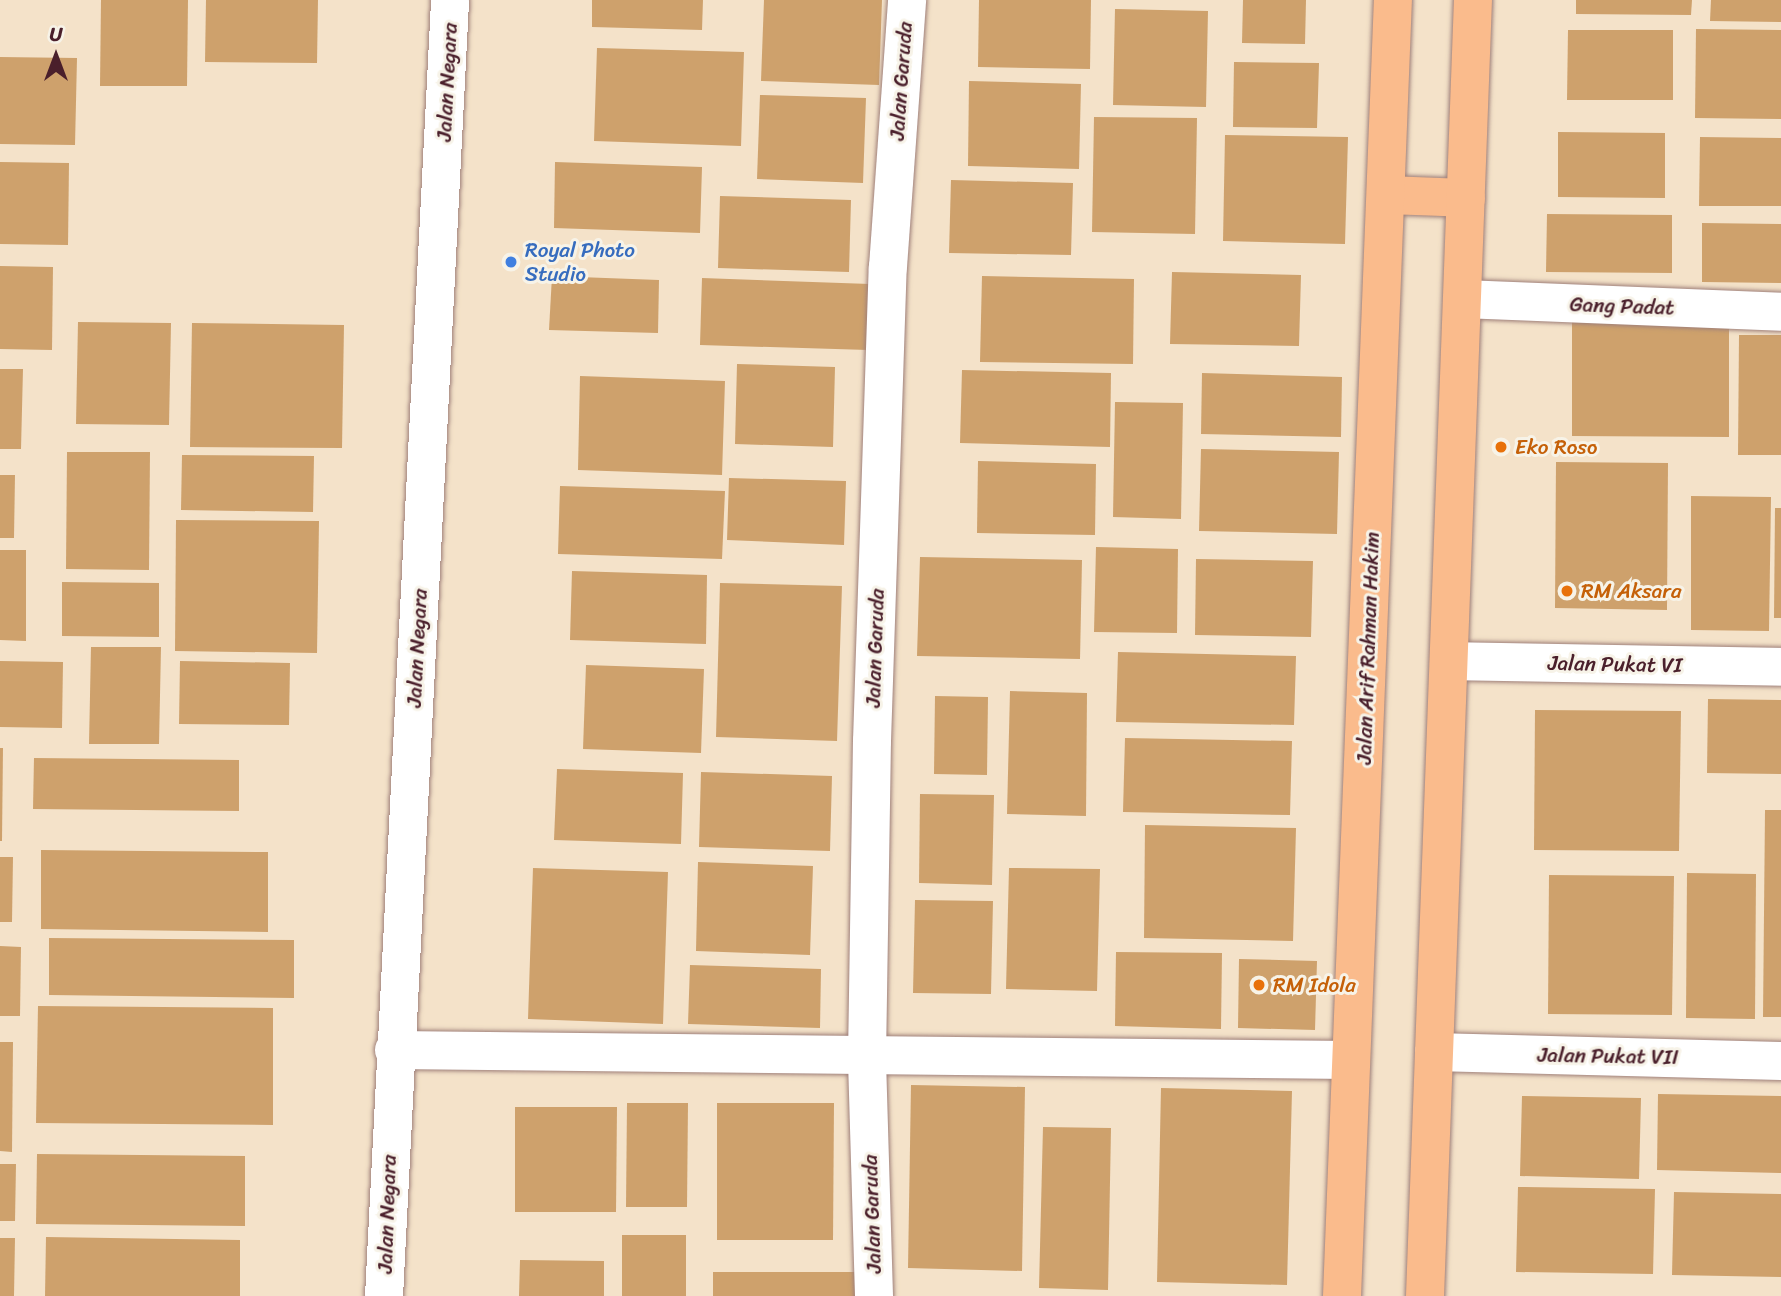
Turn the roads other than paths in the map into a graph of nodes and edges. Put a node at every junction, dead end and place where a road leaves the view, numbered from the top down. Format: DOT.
graph roads {
  1 [pos="450,0"];
  2 [pos="907,0"];
  3 [pos="1394,0"];
  4 [pos="1473,0"];
  5 [pos="1386,195"];
  6 [pos="1466,198"];
  7 [pos="1462,299"];
  8 [pos="1781,312"];
  9 [pos="1448,661"];
  10 [pos="1781,667"];
  11 [pos="394,1050"];
  12 [pos="1434,1052"];
  13 [pos="867,1058"];
  14 [pos="1351,1060"];
  15 [pos="1781,1061"];
  16 [pos="384,1296"];
  17 [pos="874,1296"];
  18 [pos="1342,1296"];
  19 [pos="1425,1296"];
  1 -- 11 [label="street, Jalan Negara"];
  2 -- 13 [label="street, Jalan Garuda"];
  3 -- 5 [label="main road, Jalan Arif Rahman Hakim"];
  4 -- 6 [label="main road"];
  5 -- 6 [label="main road"];
  5 -- 14 [label="main road, Jalan Arif Rahman Hakim"];
  6 -- 7 [label="main road"];
  7 -- 8 [label="street, Gang Padat"];
  7 -- 9 [label="main road"];
  9 -- 10 [label="street, Jalan Pukat VI"];
  9 -- 12 [label="main road"];
  11 -- 13 [label="street"];
  11 -- 16 [label="street, Jalan Negara"];
  12 -- 15 [label="street, Jalan Pukat VII"];
  12 -- 19 [label="main road"];
  13 -- 14 [label="street"];
  13 -- 17 [label="street, Jalan Garuda"];
  14 -- 18 [label="main road, Jalan Arif Rahman Hakim"];
}
